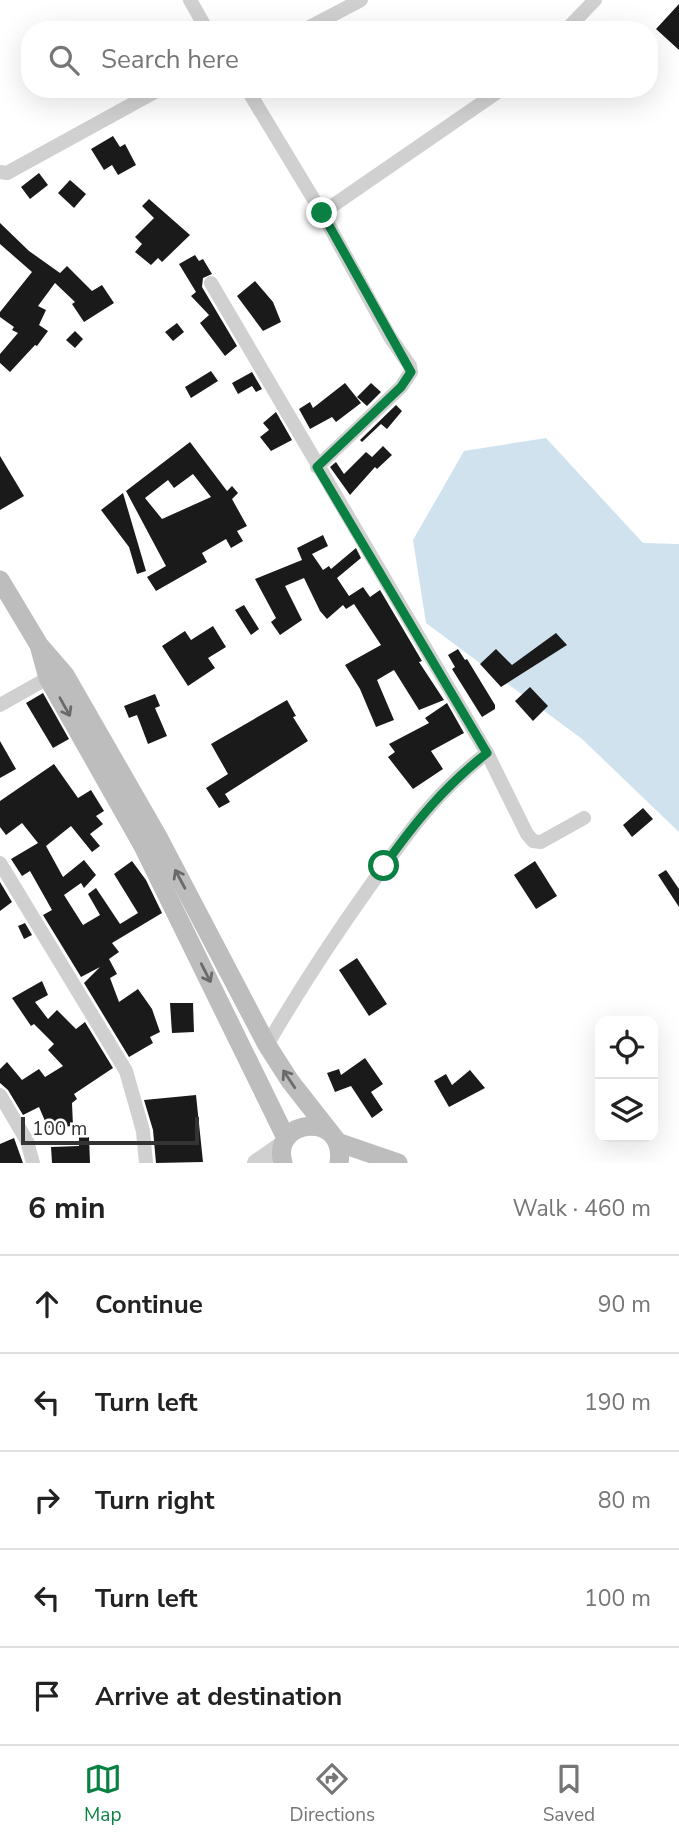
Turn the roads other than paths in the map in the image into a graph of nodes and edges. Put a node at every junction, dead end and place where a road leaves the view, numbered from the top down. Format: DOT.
graph roads {
  1 [pos="190,0"];
  2 [pos="361,0"];
  3 [pos="595,0"];
  4 [pos="202,21"];
  5 [pos="321,21"];
  6 [pos="575,21"];
  7 [pos="144,98"];
  8 [pos="252,98"];
  9 [pos="489,98"];
  10 [pos="0,172"];
  11 [pos="322,213"];
  12 [pos="211,283"];
  13 [pos="317,467"];
  14 [pos="0,580"];
  15 [pos="39,645"];
  16 [pos="48,678"];
  17 [pos="0,705"];
  18 [pos="487,753"];
  19 [pos="584,818"];
  20 [pos="0,863"];
  21 [pos="267,1045"];
  22 [pos="0,1095"];
  23 [pos="334,1137"];
  24 [pos="284,1149"];
  25 [pos="33,1163"];
  26 [pos="146,1163"];
  27 [pos="256,1163"];
  28 [pos="339,1163"];
  29 [pos="398,1163"];
  1 -- 4 [label="street"];
  2 -- 5 [label="street"];
  3 -- 6 [label="street"];
  7 -- 10 [label="street"];
  8 -- 11 [label="street"];
  9 -- 11 [label="street"];
  11 -- 13 [label="street"];
  12 -- 13 [label="street"];
  13 -- 18 [label="street"];
  14 -- 15 [label="main road"];
  15 -- 16 [label="main road"];
  21 -- 15 [label="main road, one-way"];
  16 -- 17 [label="street"];
  16 -- 24 [label="main road, one-way"];
  18 -- 19 [label="street"];
  18 -- 21 [label="street"];
  20 -- 26 [label="street"];
  23 -- 21 [label="main road, one-way"];
  22 -- 25 [label="street"];
  23 -- 24 [label="main road"];
  23 -- 28 [label="main road"];
  23 -- 29 [label="main road"];
  24 -- 27 [label="street"];
}
